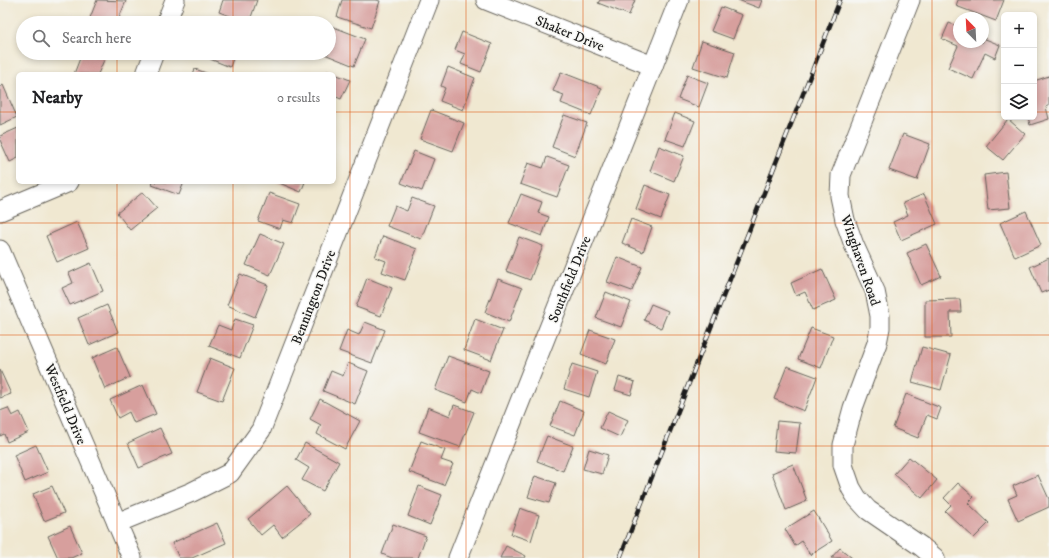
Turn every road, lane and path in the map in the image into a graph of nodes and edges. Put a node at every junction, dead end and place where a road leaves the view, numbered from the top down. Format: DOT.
graph roads {
  1 [pos="175,0"];
  2 [pos="429,0"];
  3 [pos="486,0"];
  4 [pos="679,0"];
  5 [pos="910,0"];
  6 [pos="169,16"];
  7 [pos="151,60"];
  8 [pos="653,66"];
  9 [pos="147,72"];
  10 [pos="64,184"];
  11 [pos="0,210"];
  12 [pos="0,250"];
  13 [pos="117,523"];
  14 [pos="132,558"];
  15 [pos="458,558"];
  16 [pos="935,558"];
  1 -- 6 [label="street"];
  2 -- 13 [label="street, Bennington Drive"];
  3 -- 8 [label="street, Shaker Drive"];
  4 -- 8 [label="street, Southfield Drive"];
  5 -- 16 [label="street, Winghaven Road"];
  7 -- 9 [label="street"];
  8 -- 15 [label="street, Southfield Drive"];
  10 -- 11 [label="street"];
  12 -- 13 [label="street, Westfield Drive"];
  13 -- 14 [label="street, Westfield Drive"];
}
